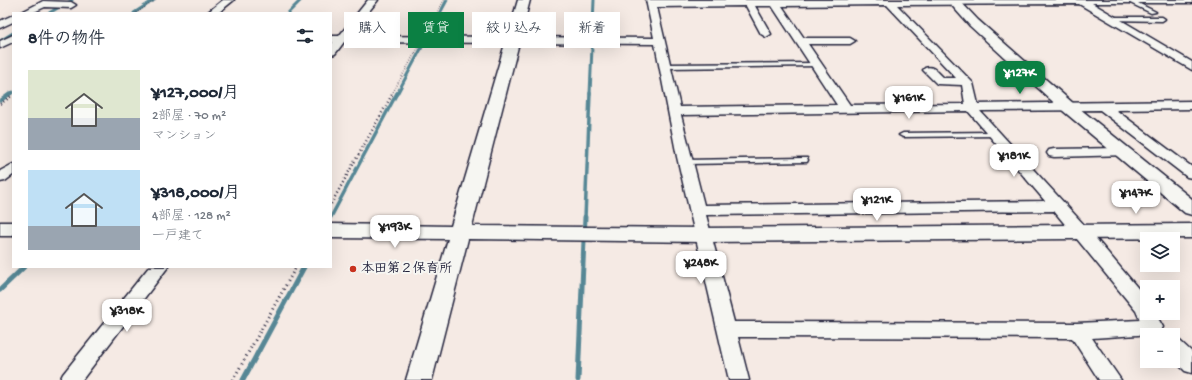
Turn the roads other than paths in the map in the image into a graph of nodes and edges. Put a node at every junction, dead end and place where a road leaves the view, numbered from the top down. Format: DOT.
graph roads {
  1 [pos="229,0"];
  2 [pos="373,0"];
  3 [pos="524,0"];
  4 [pos="1192,0"];
  5 [pos="888,1"];
  6 [pos="954,1"];
  7 [pos="1081,1"];
  8 [pos="1130,1"];
  9 [pos="75,2"];
  10 [pos="652,2"];
  11 [pos="774,2"];
  12 [pos="749,3"];
  13 [pos="27,12"];
  14 [pos="58,12"];
  15 [pos="213,12"];
  16 [pos="521,12"];
  17 [pos="1154,12"];
  18 [pos="12,19"];
  19 [pos="1111,19"];
  20 [pos="1162,19"];
  21 [pos="0,25"];
  22 [pos="766,34"];
  23 [pos="12,39"];
  24 [pos="336,40"];
  25 [pos="472,40"];
  26 [pos="556,40"];
  27 [pos="661,41"];
  28 [pos="801,41"];
  29 [pos="850,41"];
  30 [pos="0,45"];
  31 [pos="511,48"];
  32 [pos="332,50"];
  33 [pos="817,65"];
  34 [pos="666,66"];
  35 [pos="1192,67"];
  36 [pos="929,70"];
  37 [pos="964,81"];
  38 [pos="1192,105"];
  39 [pos="1103,106"];
  40 [pos="1068,107"];
  41 [pos="972,108"];
  42 [pos="846,109"];
  43 [pos="676,111"];
  44 [pos="993,134"];
  45 [pos="903,135"];
  46 [pos="1123,152"];
  47 [pos="1054,153"];
  48 [pos="804,160"];
  49 [pos="686,162"];
  50 [pos="12,169"];
  51 [pos="1192,174"];
  52 [pos="0,178"];
  53 [pos="1057,206"];
  54 [pos="1192,209"];
  55 [pos="697,210"];
  56 [pos="0,229"];
  57 [pos="12,229"];
  58 [pos="332,231"];
  59 [pos="1192,231"];
  60 [pos="1081,232"];
  61 [pos="460,233"];
  62 [pos="703,235"];
  63 [pos="158,268"];
  64 [pos="1155,328"];
  65 [pos="727,329"];
  66 [pos="1077,331"];
  67 [pos="1140,331"];
  68 [pos="1180,354"];
  69 [pos="1192,365"];
  70 [pos="70,380"];
  71 [pos="419,380"];
  72 [pos="739,380"];
  73 [pos="1111,380"];
  1 -- 15 [label="street"];
  2 -- 24 [label="street"];
  3 -- 16 [label="street"];
  4 -- 8 [label="street"];
  5 -- 6 [label="street"];
  5 -- 11 [label="street"];
  5 -- 37 [label="street"];
  6 -- 7 [label="street"];
  6 -- 40 [label="street"];
  7 -- 8 [label="street"];
  7 -- 19 [label="street"];
  8 -- 17 [label="lane"];
  9 -- 13 [label="street"];
  9 -- 14 [label="street"];
  10 -- 12 [label="street"];
  10 -- 27 [label="street"];
  11 -- 12 [label="street"];
  11 -- 28 [label="street"];
  12 -- 22 [label="street"];
  18 -- 21 [label="street"];
  19 -- 20 [label="lane"];
  19 -- 35 [label="street"];
  23 -- 30 [label="street"];
  24 -- 25 [label="street"];
  24 -- 32 [label="street"];
  26 -- 27 [label="street"];
  27 -- 34 [label="street"];
  28 -- 29 [label="street"];
  28 -- 33 [label="street"];
  31 -- 61 [label="street"];
  33 -- 34 [label="lane"];
  33 -- 42 [label="street"];
  34 -- 43 [label="street"];
  36 -- 37 [label="street"];
  37 -- 41 [label="street"];
  38 -- 39 [label="street"];
  39 -- 40 [label="street"];
  39 -- 51 [label="street"];
  40 -- 41 [label="street"];
  40 -- 46 [label="street"];
  41 -- 42 [label="street"];
  41 -- 44 [label="street"];
  42 -- 43 [label="street"];
  43 -- 49 [label="street"];
  44 -- 45 [label="lane"];
  44 -- 53 [label="street"];
  46 -- 47 [label="street"];
  46 -- 54 [label="street"];
  48 -- 49 [label="lane"];
  49 -- 55 [label="street"];
  50 -- 52 [label="street"];
  53 -- 55 [label="street"];
  53 -- 60 [label="street"];
  55 -- 62 [label="street"];
  56 -- 57 [label="street"];
  58 -- 61 [label="street"];
  59 -- 60 [label="street"];
  60 -- 62 [label="street"];
  60 -- 64 [label="street"];
  61 -- 62 [label="street"];
  61 -- 71 [label="street"];
  62 -- 65 [label="street"];
  63 -- 70 [label="street"];
  65 -- 66 [label="street"];
  65 -- 72 [label="street"];
  66 -- 67 [label="street"];
  66 -- 73 [label="street"];
  68 -- 69 [label="street"];
}
